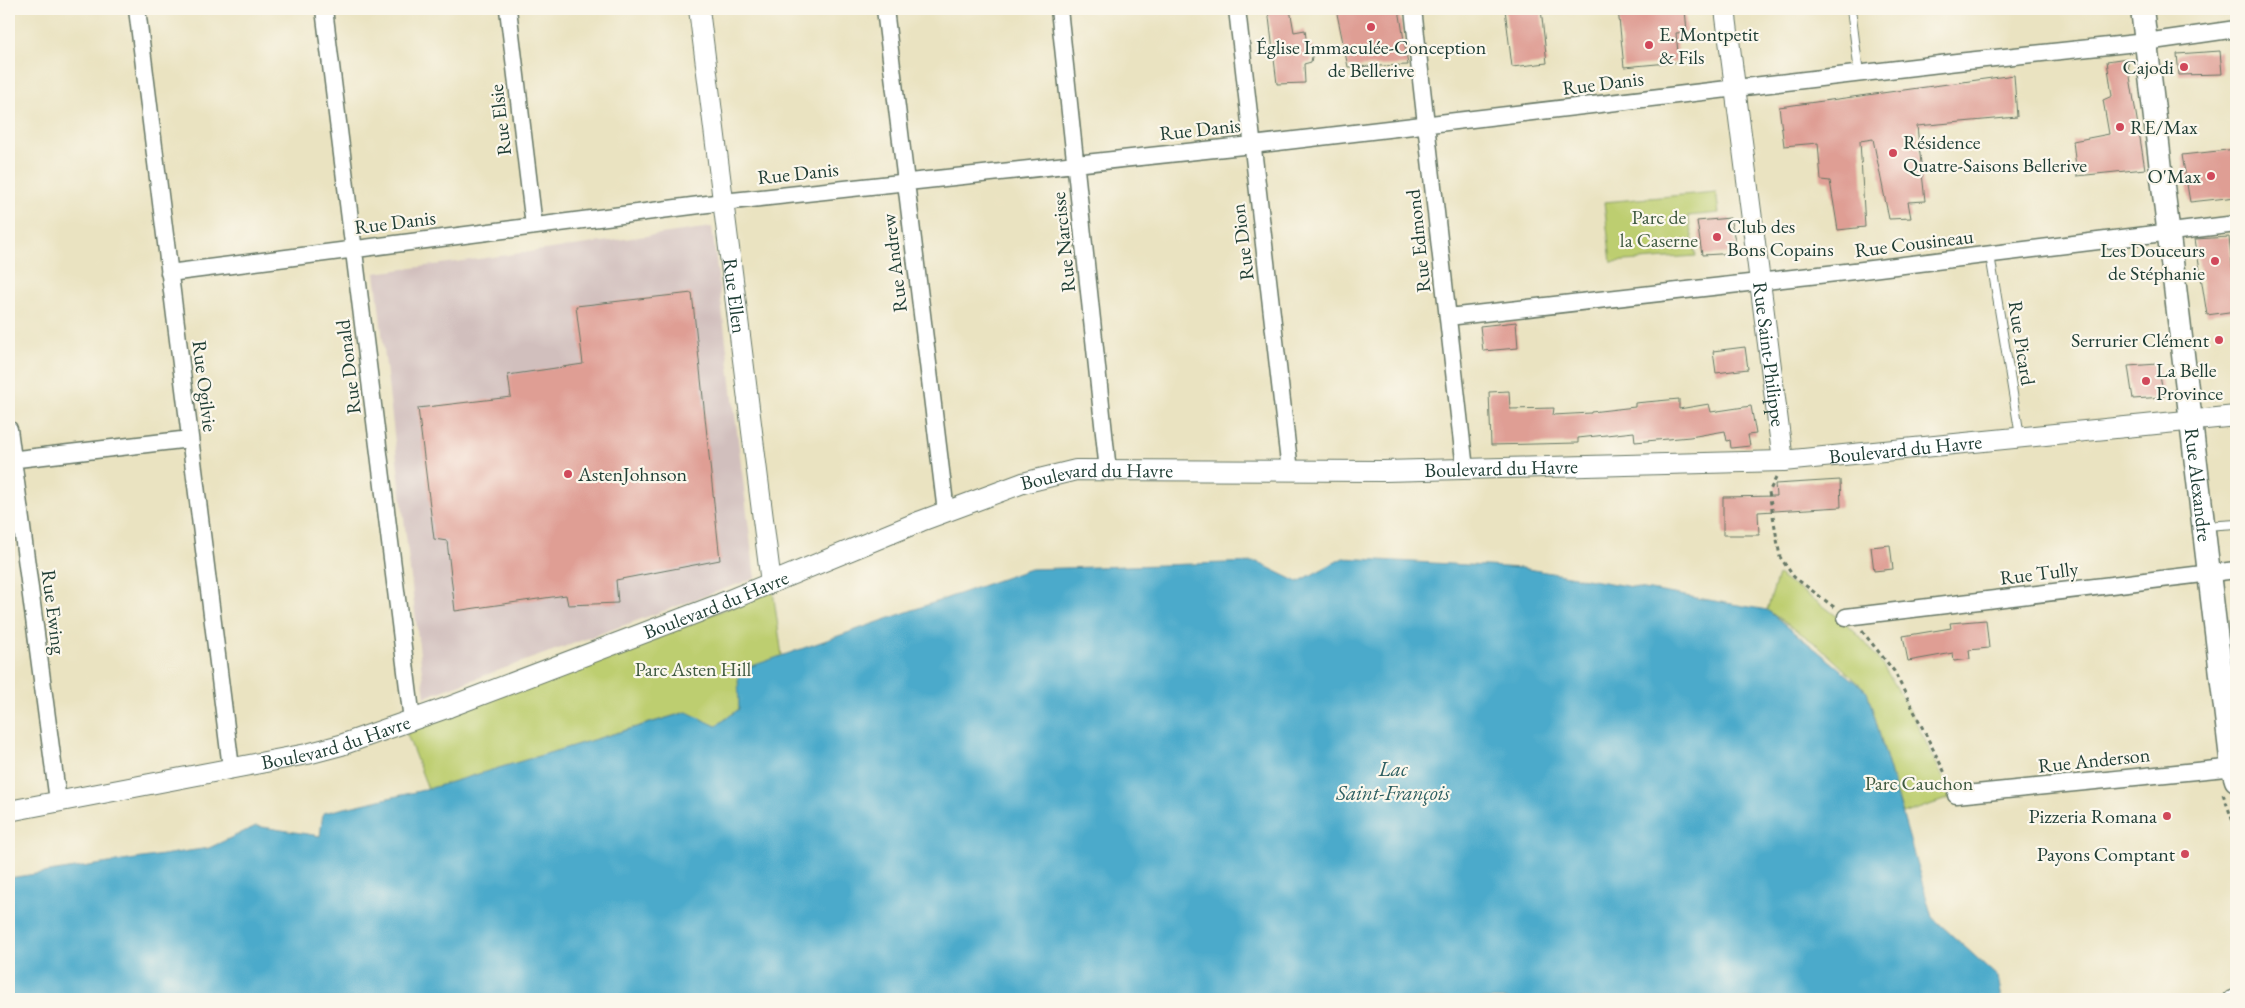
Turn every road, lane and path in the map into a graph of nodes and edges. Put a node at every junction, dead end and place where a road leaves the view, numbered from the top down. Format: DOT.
graph roads {
  1 [pos="137,9"];
  2 [pos="324,9"];
  3 [pos="508,9"];
  4 [pos="699,9"];
  5 [pos="885,9"];
  6 [pos="1060,9"];
  7 [pos="1237,9"];
  8 [pos="1413,9"];
  9 [pos="1725,9"];
  10 [pos="1851,9"];
  11 [pos="2142,9"];
  12 [pos="2236,29"];
  13 [pos="2146,42"];
  14 [pos="1859,73"];
  15 [pos="1735,88"];
  16 [pos="1426,125"];
  17 [pos="1252,145"];
  18 [pos="1076,164"];
  19 [pos="906,182"];
  20 [pos="723,202"];
  21 [pos="2236,224"];
  22 [pos="534,226"];
  23 [pos="2168,232"];
  24 [pos="355,249"];
  25 [pos="1990,255"];
  26 [pos="169,273"];
  27 [pos="1760,282"];
  28 [pos="1448,317"];
  29 [pos="2236,416"];
  30 [pos="2191,421"];
  31 [pos="9,429"];
  32 [pos="2021,438"];
  33 [pos="190,439"];
  34 [pos="11,460"];
  35 [pos="1783,461"];
  36 [pos="1465,469"];
  37 [pos="1108,471"];
  38 [pos="1290,471"];
  39 [pos="946,512"];
  40 [pos="2236,524"];
  41 [pos="2203,527"];
  42 [pos="2236,570"];
  43 [pos="2209,574"];
  44 [pos="771,583"];
  45 [pos="1846,617"];
  46 [pos="412,720"];
  47 [pos="231,768"];
  48 [pos="2235,771"];
  49 [pos="1956,795"];
  50 [pos="58,801"];
  51 [pos="9,811"];
  52 [pos="2236,998"];
  53 [pos="2232,999"];
  1 -- 26 [label="street, Rue Ogilvie"];
  2 -- 24 [label="street, Rue Donald"];
  3 -- 22 [label="street, Rue Elsie"];
  4 -- 20 [label="street, Rue Ellen"];
  5 -- 19 [label="street, Rue Andrew"];
  6 -- 18 [label="street, Rue Narcisse"];
  7 -- 17 [label="street, Rue Dion"];
  8 -- 16 [label="street, Rue Edmond"];
  9 -- 15 [label="street, Rue Saint-Philippe"];
  10 -- 14 [label="lane"];
  11 -- 13 [label="main road, Rue Alexandre"];
  12 -- 13 [label="street, Rue Danis"];
  13 -- 14 [label="street, Rue Danis"];
  13 -- 23 [label="main road, Rue Alexandre"];
  14 -- 15 [label="street, Rue Danis"];
  15 -- 16 [label="street, Rue Danis"];
  15 -- 27 [label="street, Rue Saint-Philippe"];
  16 -- 17 [label="street, Rue Danis"];
  16 -- 28 [label="street, Rue Edmond"];
  17 -- 18 [label="street, Rue Danis"];
  17 -- 38 [label="street, Rue Dion"];
  18 -- 19 [label="street, Rue Danis"];
  18 -- 37 [label="street, Rue Narcisse"];
  19 -- 20 [label="street, Rue Danis"];
  19 -- 39 [label="street, Rue Andrew"];
  20 -- 22 [label="street, Rue Danis"];
  20 -- 44 [label="street, Rue Ellen"];
  21 -- 23 [label="street, Rue Cousineau"];
  22 -- 24 [label="street, Rue Danis"];
  23 -- 25 [label="street, Rue Cousineau"];
  23 -- 30 [label="main road, Rue Alexandre"];
  24 -- 26 [label="street, Rue Danis"];
  24 -- 46 [label="street, Rue Donald"];
  25 -- 27 [label="street, Rue Cousineau"];
  25 -- 32 [label="lane, Rue Picard"];
  26 -- 33 [label="street, Rue Ogilvie"];
  27 -- 28 [label="street, Rue Cousineau"];
  27 -- 35 [label="street, Rue Saint-Philippe"];
  28 -- 36 [label="street, Rue Edmond"];
  29 -- 30 [label="street, Boulevard du Havre"];
  30 -- 32 [label="street, Boulevard du Havre"];
  30 -- 41 [label="main road, Rue Alexandre"];
  31 -- 34 [label="street, Rue Ewing"];
  32 -- 35 [label="street, Boulevard du Havre"];
  33 -- 34 [label="street"];
  33 -- 47 [label="street, Rue Ogilvie"];
  34 -- 50 [label="street, Rue Ewing"];
  35 -- 36 [label="street, Boulevard du Havre"];
  36 -- 38 [label="street, Boulevard du Havre"];
  37 -- 38 [label="street, Boulevard du Havre"];
  37 -- 39 [label="street, Boulevard du Havre"];
  39 -- 44 [label="street, Boulevard du Havre"];
  40 -- 41 [label="lane"];
  41 -- 43 [label="main road, Rue Alexandre"];
  42 -- 43 [label="street, Rue Tully"];
  43 -- 45 [label="street, Rue Tully"];
  43 -- 48 [label="main road, Rue Alexandre"];
  44 -- 46 [label="street, Boulevard du Havre"];
  46 -- 47 [label="street, Boulevard du Havre"];
  47 -- 50 [label="street, Boulevard du Havre"];
  48 -- 49 [label="street, Rue Anderson"];
  50 -- 51 [label="street, Boulevard du Havre"];
  52 -- 53 [label="street"];
}
